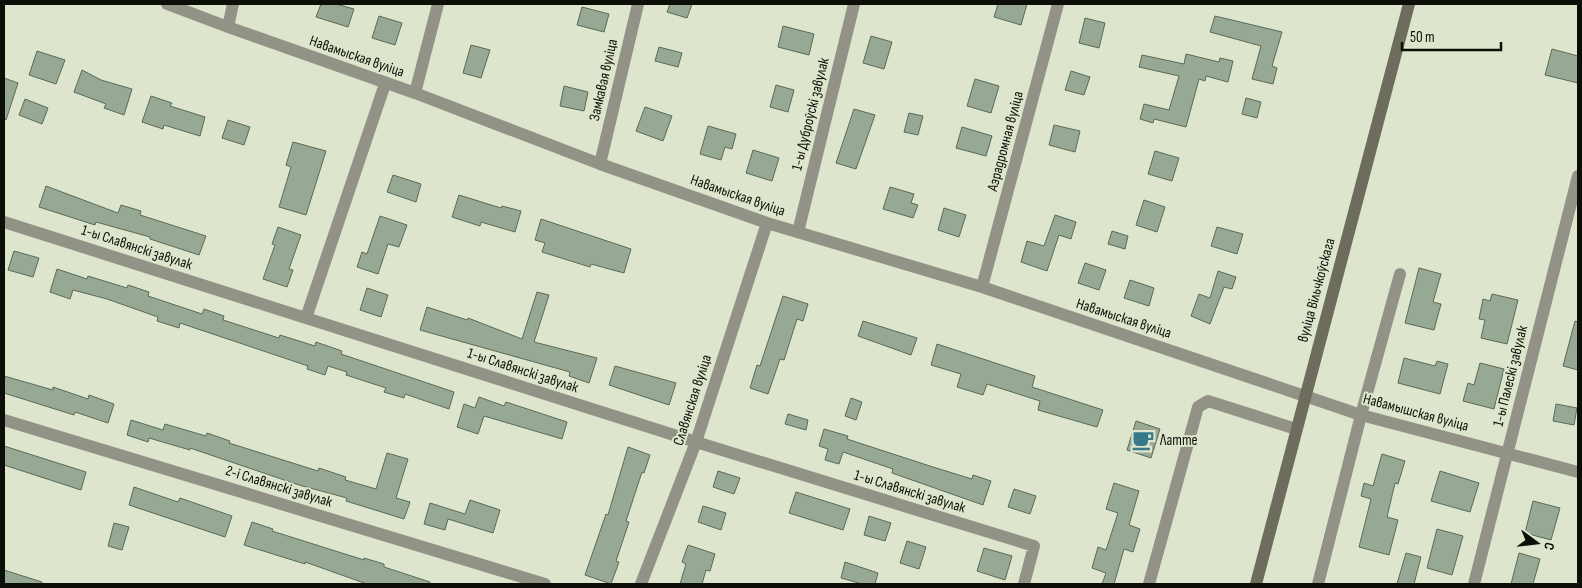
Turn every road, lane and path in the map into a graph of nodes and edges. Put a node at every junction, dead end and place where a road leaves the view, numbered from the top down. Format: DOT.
graph roads {
  1 [pos="168,4"];
  2 [pos="233,4"];
  3 [pos="438,4"];
  4 [pos="638,4"];
  5 [pos="854,4"];
  6 [pos="1058,4"];
  7 [pos="1409,4"];
  8 [pos="228,28"];
  9 [pos="385,84"];
  10 [pos="415,93"];
  11 [pos="600,164"];
  12 [pos="1578,176"];
  13 [pos="4,222"];
  14 [pos="767,222"];
  15 [pos="798,232"];
  16 [pos="1400,274"];
  17 [pos="982,287"];
  18 [pos="306,318"];
  19 [pos="1304,396"];
  20 [pos="1361,415"];
  21 [pos="4,420"];
  22 [pos="1296,429"];
  23 [pos="696,442"];
  24 [pos="1508,453"];
  25 [pos="1578,472"];
  26 [pos="545,584"];
  27 [pos="641,584"];
  28 [pos="1024,584"];
  29 [pos="1149,584"];
  30 [pos="1256,584"];
  31 [pos="1318,584"];
  32 [pos="1474,584"];
  1 -- 8 [label="street, Навамыская вуліца"];
  2 -- 8 [label="street"];
  3 -- 10 [label="street"];
  4 -- 11 [label="street, Замкавая вуліца"];
  5 -- 15 [label="street, 1-ы Дуброўскі завулак"];
  6 -- 17 [label="street, Аэрадромная вуліца"];
  7 -- 19 [label="main road, вуліца Вільчкоўскага"];
  8 -- 9 [label="street, Навамыская вуліца"];
  9 -- 10 [label="street, Навамыская вуліца"];
  9 -- 18 [label="street"];
  10 -- 11 [label="street, Навамыская вуліца"];
  11 -- 14 [label="street, Навамыская вуліца"];
  12 -- 24 [label="street, 1-ы Палескі завулак"];
  13 -- 18 [label="street, 1-ы Славянскі завулак"];
  14 -- 15 [label="street, Навамыская вуліца"];
  14 -- 23 [label="street, Славянская вуліца"];
  15 -- 17 [label="street, Навамыская вуліца"];
  16 -- 20 [label="street"];
  17 -- 19 [label="street, Навамыская вуліца"];
  18 -- 23 [label="street, 1-ы Славянскі завулак"];
  19 -- 20 [label="street, Навамышская вуліца"];
  19 -- 22 [label="main road, вуліца Вільчкоўскага"];
  20 -- 24 [label="street, Навамышская вуліца"];
  20 -- 31 [label="street"];
  21 -- 26 [label="street, 2-і Славянскі завулак"];
  22 -- 29 [label="street"];
  22 -- 30 [label="main road, вуліца Вільчкоўскага"];
  23 -- 27 [label="street, Славянская вуліца"];
  23 -- 28 [label="street, 1-ы Славянскі завулак"];
  24 -- 25 [label="street, Навамышская вуліца"];
  24 -- 32 [label="street, 1-ы Палескі завулак"];
}
